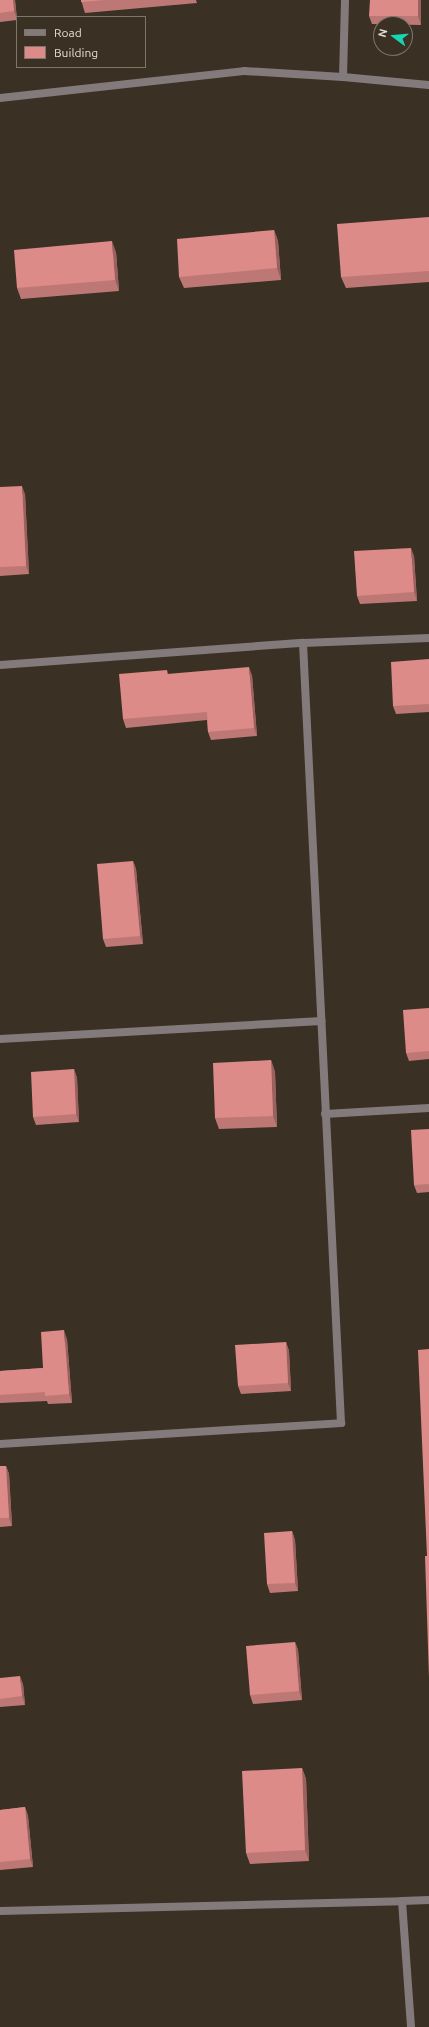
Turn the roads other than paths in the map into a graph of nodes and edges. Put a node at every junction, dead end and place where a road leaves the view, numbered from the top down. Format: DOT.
graph roads {
  1 [pos="345,0"];
  2 [pos="343,76"];
  3 [pos="429,85"];
  4 [pos="0,98"];
  5 [pos="429,638"];
  6 [pos="303,643"];
  7 [pos="0,665"];
  8 [pos="321,1020"];
  9 [pos="0,1039"];
  10 [pos="429,1108"];
  11 [pos="326,1114"];
  12 [pos="0,1444"];
  13 [pos="429,1900"];
  14 [pos="402,1901"];
  15 [pos="0,1911"];
  16 [pos="411,2027"];
  1 -- 2 [label="street"];
  2 -- 3 [label="street"];
  2 -- 4 [label="street"];
  5 -- 6 [label="street"];
  6 -- 7 [label="street"];
  6 -- 8 [label="street"];
  8 -- 9 [label="street"];
  8 -- 11 [label="street"];
  10 -- 11 [label="street"];
  11 -- 12 [label="street"];
  13 -- 14 [label="street"];
  14 -- 15 [label="street"];
  14 -- 16 [label="street"];
}
